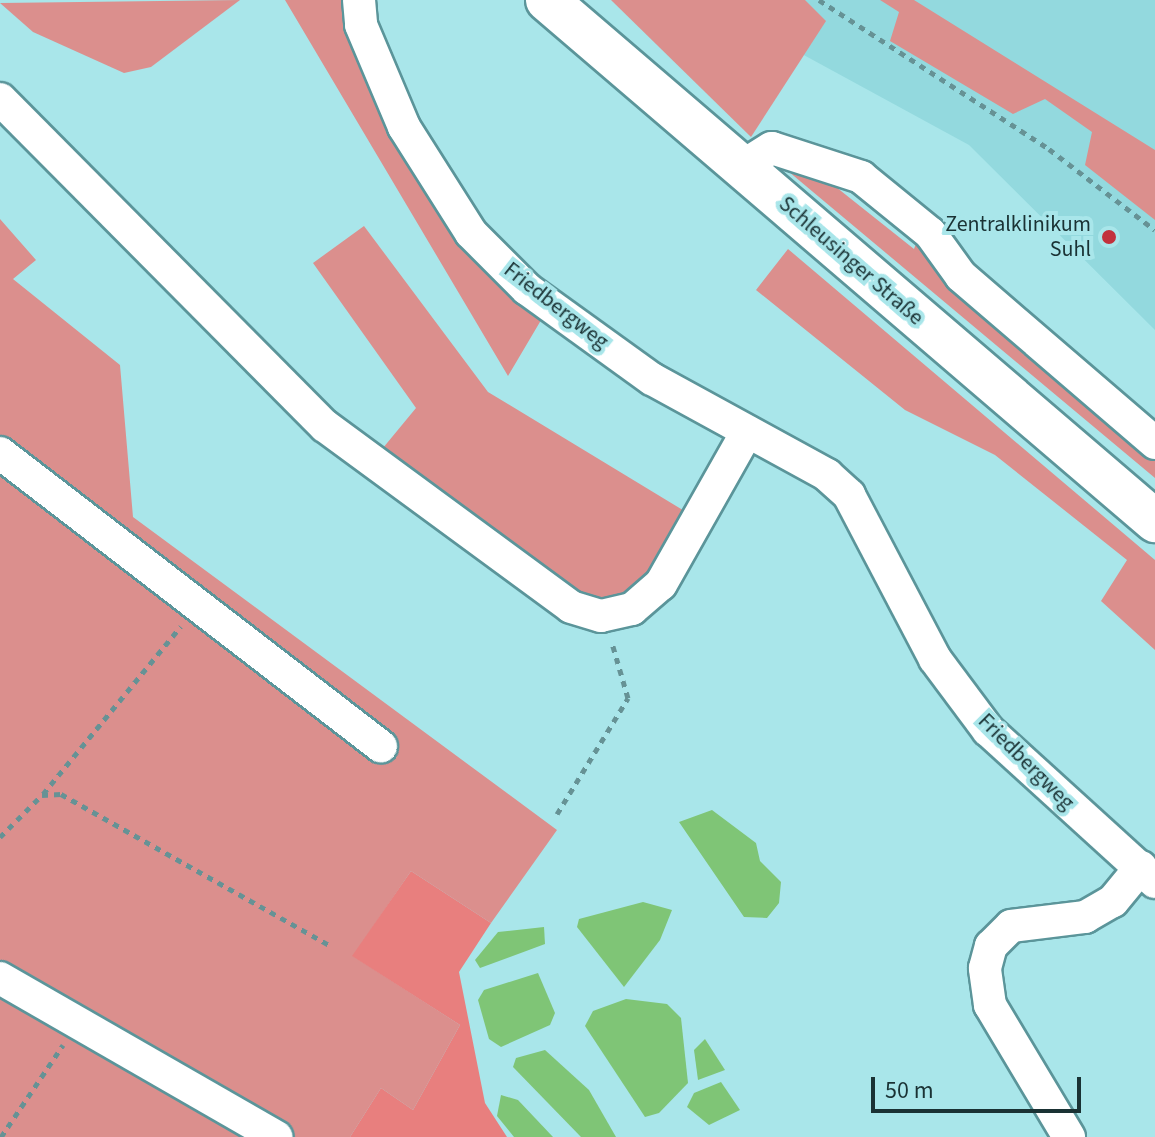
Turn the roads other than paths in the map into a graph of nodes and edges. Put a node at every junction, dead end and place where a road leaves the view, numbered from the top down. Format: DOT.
graph roads {
  1 [pos="359,0"];
  2 [pos="547,0"];
  3 [pos="0,99"];
  4 [pos="741,167"];
  5 [pos="747,432"];
  6 [pos="1155,443"];
  7 [pos="0,453"];
  8 [pos="1155,521"];
  9 [pos="381,746"];
  10 [pos="1148,874"];
  11 [pos="0,978"];
  12 [pos="276,1137"];
  13 [pos="1069,1137"];
  1 -- 5 [label="street, Friedbergweg"];
  2 -- 4 [label="main road, Schleusinger Straße"];
  3 -- 5 [label="street"];
  4 -- 6 [label="street"];
  4 -- 8 [label="main road, Schleusinger Straße"];
  5 -- 10 [label="street, Friedbergweg"];
  7 -- 9 [label="street"];
  10 -- 13 [label="street, Friedbergweg"];
  11 -- 12 [label="street"];
}
